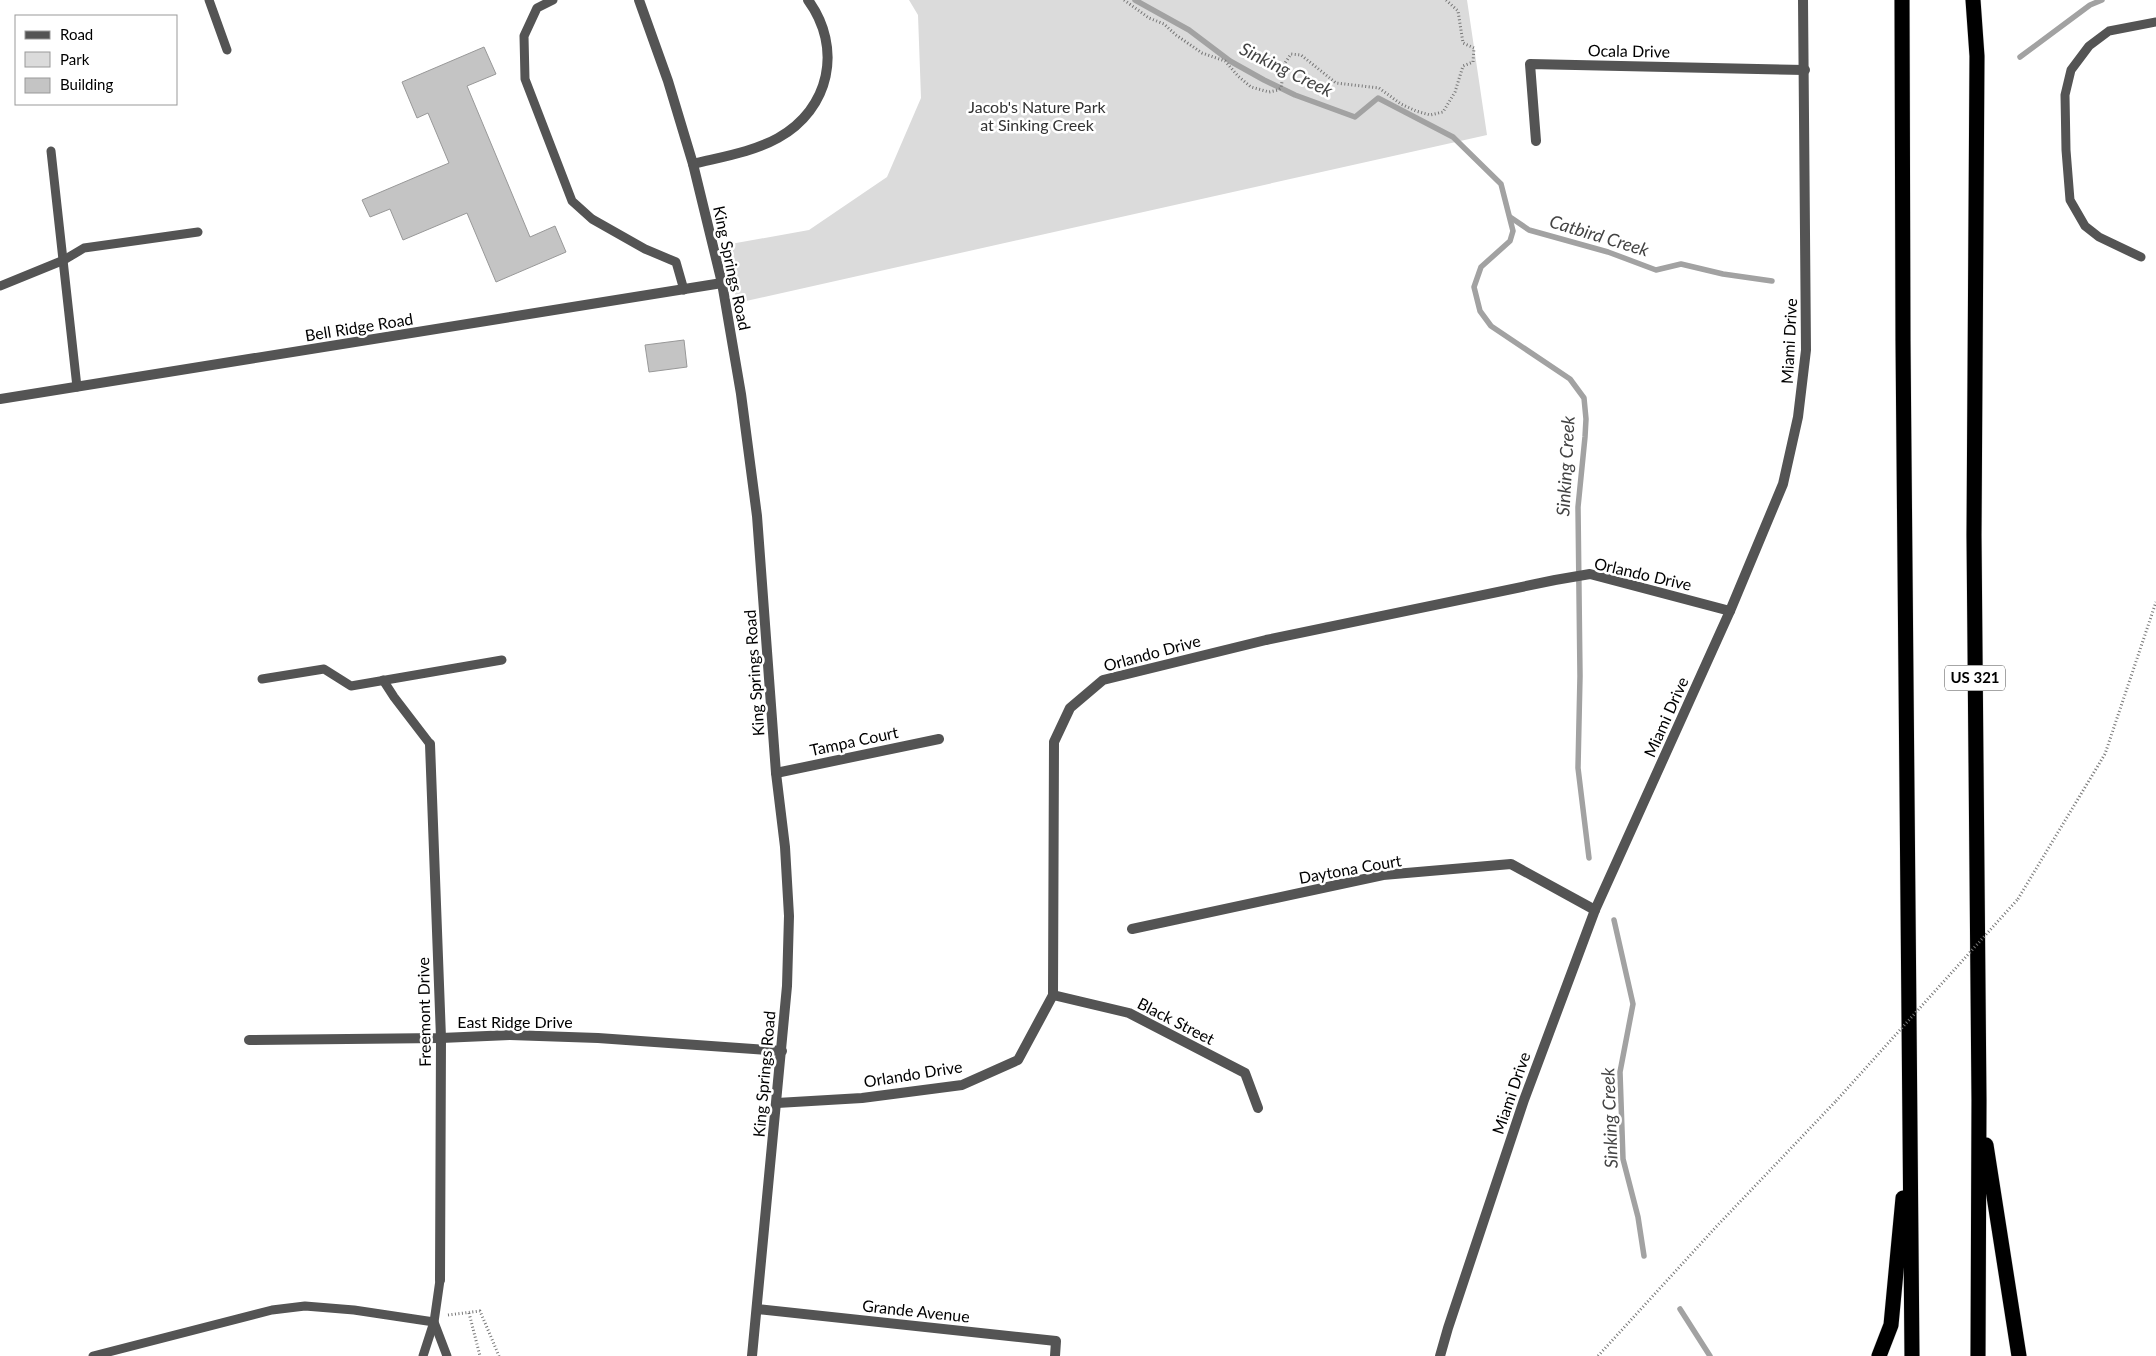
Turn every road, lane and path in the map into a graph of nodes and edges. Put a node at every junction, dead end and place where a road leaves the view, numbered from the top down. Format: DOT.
graph roads {
  1 [pos="209,0"];
  2 [pos="553,0"];
  3 [pos="640,0"];
  4 [pos="808,0"];
  5 [pos="1124,0"];
  6 [pos="1446,0"];
  7 [pos="1803,0"];
  8 [pos="1902,0"];
  9 [pos="1973,0"];
  10 [pos="2156,22"];
  11 [pos="227,50"];
  12 [pos="1805,70"];
  13 [pos="1536,141"];
  14 [pos="52,151"];
  15 [pos="693,164"];
  16 [pos="198,232"];
  17 [pos="2141,257"];
  18 [pos="64,260"];
  19 [pos="722,283"];
  20 [pos="0,286"];
  21 [pos="684,290"];
  22 [pos="78,387"];
  23 [pos="0,399"];
  24 [pos="2156,602"];
  25 [pos="1730,611"];
  26 [pos="502,660"];
  27 [pos="262,679"];
  28 [pos="384,680"];
  29 [pos="939,739"];
  30 [pos="430,744"];
  31 [pos="776,773"];
  32 [pos="1595,910"];
  33 [pos="1132,929"];
  34 [pos="1053,995"];
  35 [pos="441,1038"];
  36 [pos="249,1040"];
  37 [pos="782,1051"];
  38 [pos="1978,1100"];
  39 [pos="777,1103"];
  40 [pos="1258,1108"];
  41 [pos="1911,1114"];
  42 [pos="440,1280"];
  43 [pos="758,1309"];
  44 [pos="469,1313"];
  45 [pos="434,1319"];
  46 [pos="93,1356"];
  47 [pos="423,1356"];
  48 [pos="447,1356"];
  49 [pos="480,1356"];
  50 [pos="499,1356"];
  51 [pos="752,1356"];
  52 [pos="1055,1356"];
  53 [pos="1440,1356"];
  54 [pos="1598,1356"];
  55 [pos="1879,1356"];
  56 [pos="1912,1356"];
  57 [pos="1978,1356"];
  58 [pos="2019,1356"];
  1 -- 11 [label="lane"];
  2 -- 21 [label="lane"];
  3 -- 15 [label="street, King Springs Road"];
  4 -- 15 [label="street"];
  5 -- 6 [label="path"];
  7 -- 12 [label="street, Miami Drive"];
  8 -- 41 [label="highway"];
  9 -- 38 [label="highway, US 321"];
  10 -- 17 [label="lane"];
  12 -- 13 [label="street, Ocala Drive"];
  12 -- 25 [label="street, Miami Drive"];
  14 -- 18 [label="lane"];
  15 -- 19 [label="street, King Springs Road"];
  16 -- 18 [label="lane"];
  18 -- 20 [label="lane"];
  18 -- 22 [label="lane"];
  19 -- 21 [label="street, Bell Ridge Road"];
  19 -- 31 [label="street, King Springs Road"];
  21 -- 22 [label="street, Bell Ridge Road"];
  22 -- 23 [label="street, Bell Ridge Road"];
  24 -- 54 [label="path, bridge"];
  25 -- 32 [label="street, Miami Drive"];
  25 -- 34 [label="street, Orlando Drive"];
  26 -- 28 [label="lane"];
  27 -- 28 [label="lane"];
  28 -- 30 [label="lane"];
  29 -- 31 [label="street, Tampa Court"];
  30 -- 35 [label="street, Freemont Drive"];
  31 -- 37 [label="street, King Springs Road"];
  32 -- 33 [label="street, Daytona Court"];
  32 -- 53 [label="street, Miami Drive"];
  34 -- 39 [label="street, Orlando Drive"];
  34 -- 40 [label="street, Black Street"];
  35 -- 36 [label="street, East Ridge Drive"];
  35 -- 37 [label="street, East Ridge Drive"];
  35 -- 42 [label="street, Freemont Drive"];
  37 -- 39 [label="street, King Springs Road"];
  38 -- 57 [label="highway, US 321"];
  38 -- 58 [label="highway"];
  39 -- 43 [label="street, King Springs Road"];
  41 -- 55 [label="highway"];
  41 -- 56 [label="highway"];
  42 -- 45 [label="lane"];
  43 -- 51 [label="street, King Springs Road"];
  43 -- 52 [label="street, Grande Avenue"];
  44 -- 45 [label="path"];
  44 -- 49 [label="path"];
  44 -- 50 [label="path"];
  45 -- 46 [label="lane"];
  45 -- 47 [label="lane"];
  45 -- 48 [label="lane"];
}
